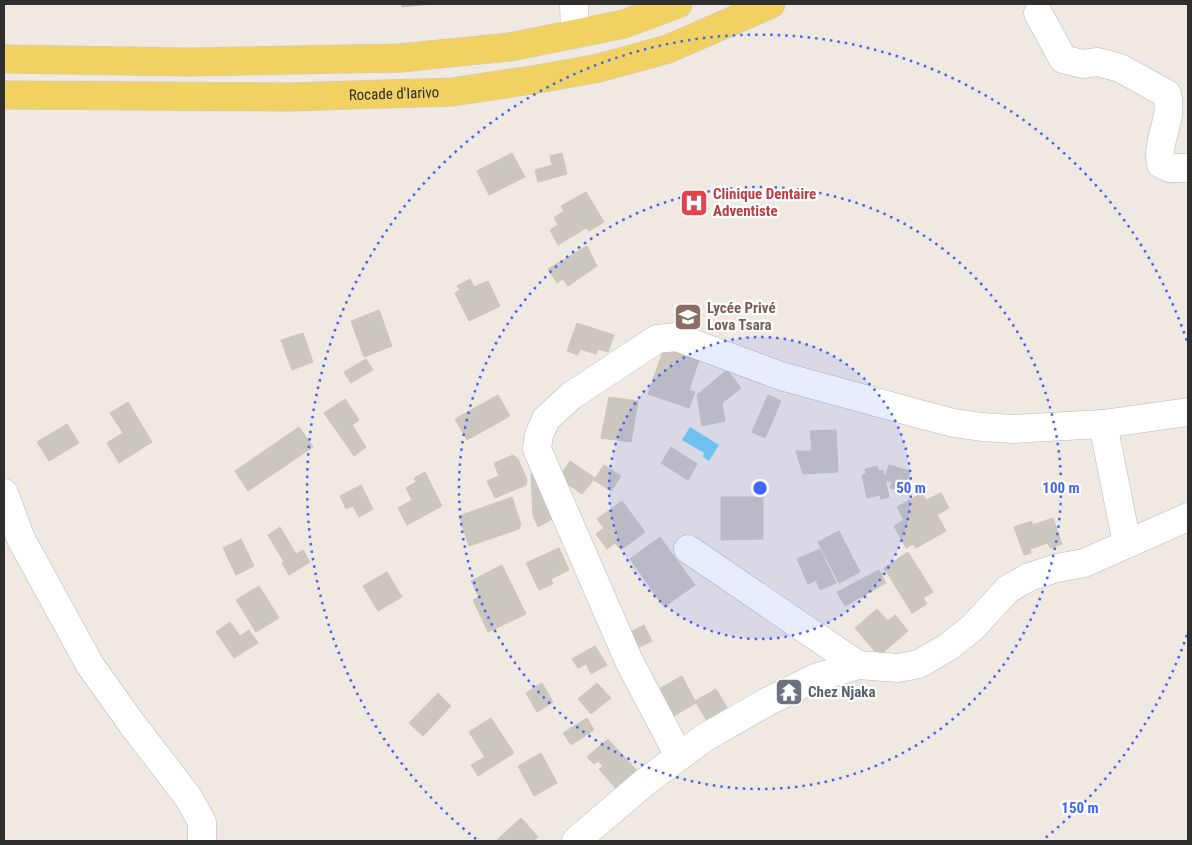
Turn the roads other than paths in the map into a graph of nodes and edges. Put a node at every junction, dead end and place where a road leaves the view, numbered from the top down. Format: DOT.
graph roads {
  1 [pos="574,4"];
  2 [pos="678,4"];
  3 [pos="771,4"];
  4 [pos="1038,13"];
  5 [pos="575,34"];
  6 [pos="4,59"];
  7 [pos="4,95"];
  8 [pos="1188,168"];
  9 [pos="1188,412"];
  10 [pos="1103,424"];
  11 [pos="4,493"];
  12 [pos="1188,517"];
  13 [pos="1128,544"];
  14 [pos="688,549"];
  15 [pos="858,666"];
  16 [pos="679,756"];
  17 [pos="202,841"];
  18 [pos="576,841"];
  1 -- 5 [label="street"];
  2 -- 5 [label="main road"];
  3 -- 7 [label="main road, Rocade d'Iarivo"];
  4 -- 8 [label="street"];
  5 -- 6 [label="main road"];
  9 -- 10 [label="street"];
  10 -- 13 [label="street"];
  10 -- 16 [label="street"];
  11 -- 17 [label="street"];
  12 -- 13 [label="street"];
  13 -- 15 [label="street"];
  14 -- 15 [label="street"];
  15 -- 16 [label="street"];
  16 -- 18 [label="street"];
}
